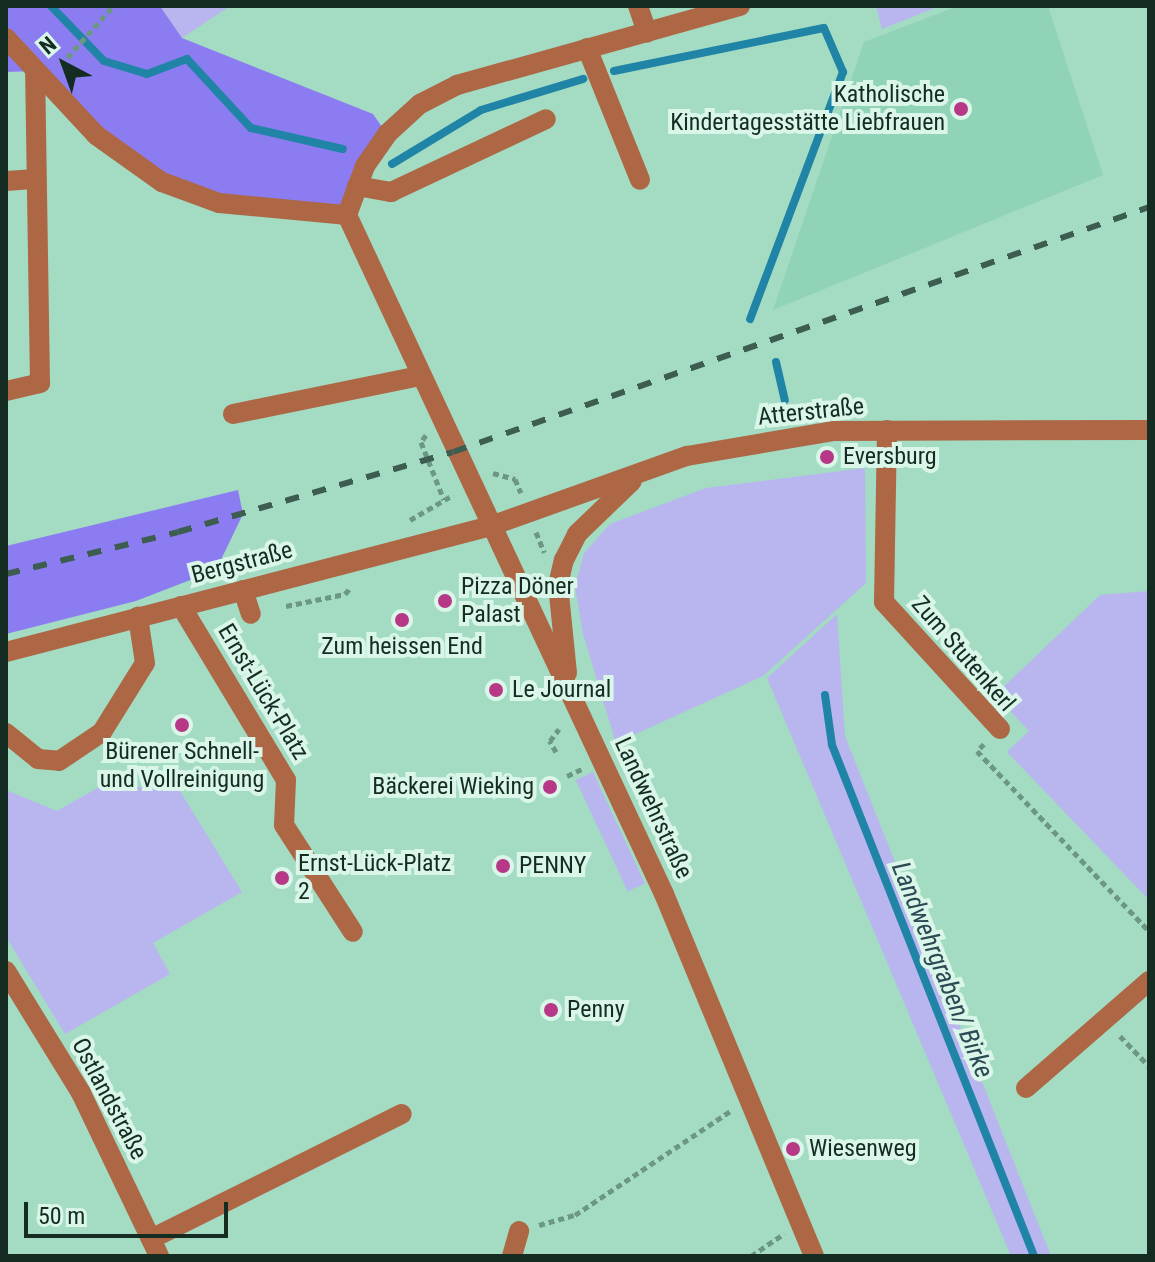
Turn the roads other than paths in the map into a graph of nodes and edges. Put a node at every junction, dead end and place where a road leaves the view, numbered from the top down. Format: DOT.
graph roads {
  1 [pos="638,6"];
  2 [pos="740,6"];
  3 [pos="647,32"];
  4 [pos="6,38"];
  5 [pos="587,48"];
  6 [pos="35,71"];
  7 [pos="546,119"];
  8 [pos="33,179"];
  9 [pos="640,180"];
  10 [pos="6,181"];
  11 [pos="357,186"];
  12 [pos="347,215"];
  13 [pos="419,376"];
  14 [pos="6,391"];
  15 [pos="233,414"];
  16 [pos="887,430"];
  17 [pos="1149,430"];
  18 [pos="642,472"];
  19 [pos="491,526"];
  20 [pos="243,590"];
  21 [pos="181,606"];
  22 [pos="251,614"];
  23 [pos="138,617"];
  24 [pos="6,652"];
  25 [pos="569,689"];
  26 [pos="1000,729"];
  27 [pos="6,733"];
  28 [pos="353,932"];
  29 [pos="6,971"];
  30 [pos="1145,982"];
  31 [pos="1026,1088"];
  32 [pos="402,1114"];
  33 [pos="519,1231"];
  34 [pos="155,1247"];
  35 [pos="512,1256"];
  36 [pos="814,1256"];
  1 -- 3 [label="street"];
  2 -- 3 [label="street"];
  3 -- 5 [label="street"];
  4 -- 6 [label="street"];
  5 -- 9 [label="street"];
  5 -- 11 [label="street"];
  6 -- 8 [label="street"];
  6 -- 12 [label="street"];
  7 -- 11 [label="street"];
  8 -- 10 [label="street"];
  8 -- 14 [label="street"];
  11 -- 12 [label="street"];
  12 -- 13 [label="street, Landwehrstraße"];
  13 -- 15 [label="street"];
  13 -- 19 [label="street, Landwehrstraße"];
  16 -- 17 [label="street, Atterstraße"];
  16 -- 18 [label="street, Atterstraße"];
  16 -- 26 [label="street, Zum Stutenkerl"];
  18 -- 19 [label="street, Atterstraße"];
  18 -- 25 [label="street"];
  19 -- 20 [label="street, Bergstraße"];
  19 -- 25 [label="street, Landwehrstraße"];
  20 -- 21 [label="street, Bergstraße"];
  20 -- 22 [label="street"];
  21 -- 23 [label="street, Bergstraße"];
  21 -- 28 [label="street, Ernst-Lück-Platz"];
  23 -- 24 [label="street, Bergstraße"];
  23 -- 27 [label="street"];
  25 -- 36 [label="street, Landwehrstraße"];
  29 -- 34 [label="street, Ostlandstraße"];
  30 -- 31 [label="street"];
  32 -- 34 [label="street"];
  33 -- 35 [label="street"];
}
